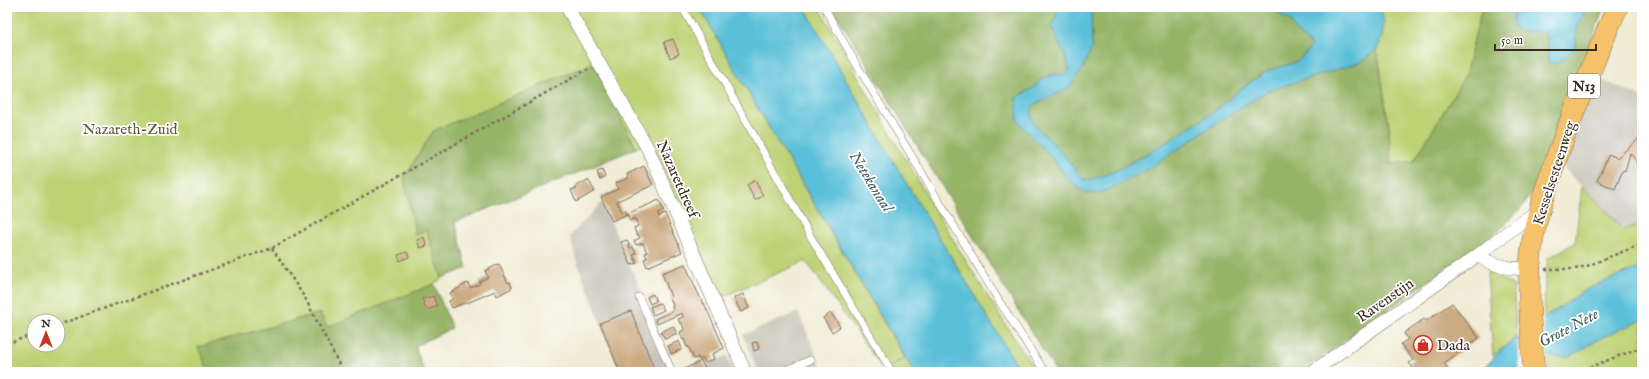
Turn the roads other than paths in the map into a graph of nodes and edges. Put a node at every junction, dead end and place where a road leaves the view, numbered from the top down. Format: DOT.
graph roads {
  1 [pos="567,7"];
  2 [pos="682,7"];
  3 [pos="824,7"];
  4 [pos="1617,7"];
  5 [pos="1538,211"];
  6 [pos="1478,255"];
  7 [pos="1530,269"];
  8 [pos="639,297"];
  9 [pos="810,360"];
  10 [pos="672,372"];
  11 [pos="745,372"];
  12 [pos="782,372"];
  13 [pos="892,372"];
  14 [pos="1045,372"];
  15 [pos="1312,372"];
  16 [pos="1534,372"];
  1 -- 11 [label="street, Nazaretdreef"];
  2 -- 13 [label="lane"];
  3 -- 14 [label="lane"];
  4 -- 5 [label="main road, Kesselsesteenweg / N13"];
  5 -- 6 [label="street, Ravenstijn"];
  5 -- 7 [label="main road, Kesselsesteenweg / N13"];
  6 -- 7 [label="street"];
  6 -- 15 [label="street, Ravenstijn"];
  7 -- 16 [label="main road, Kesselsesteenweg / N13"];
  8 -- 10 [label="lane"];
  9 -- 12 [label="lane"];
}
